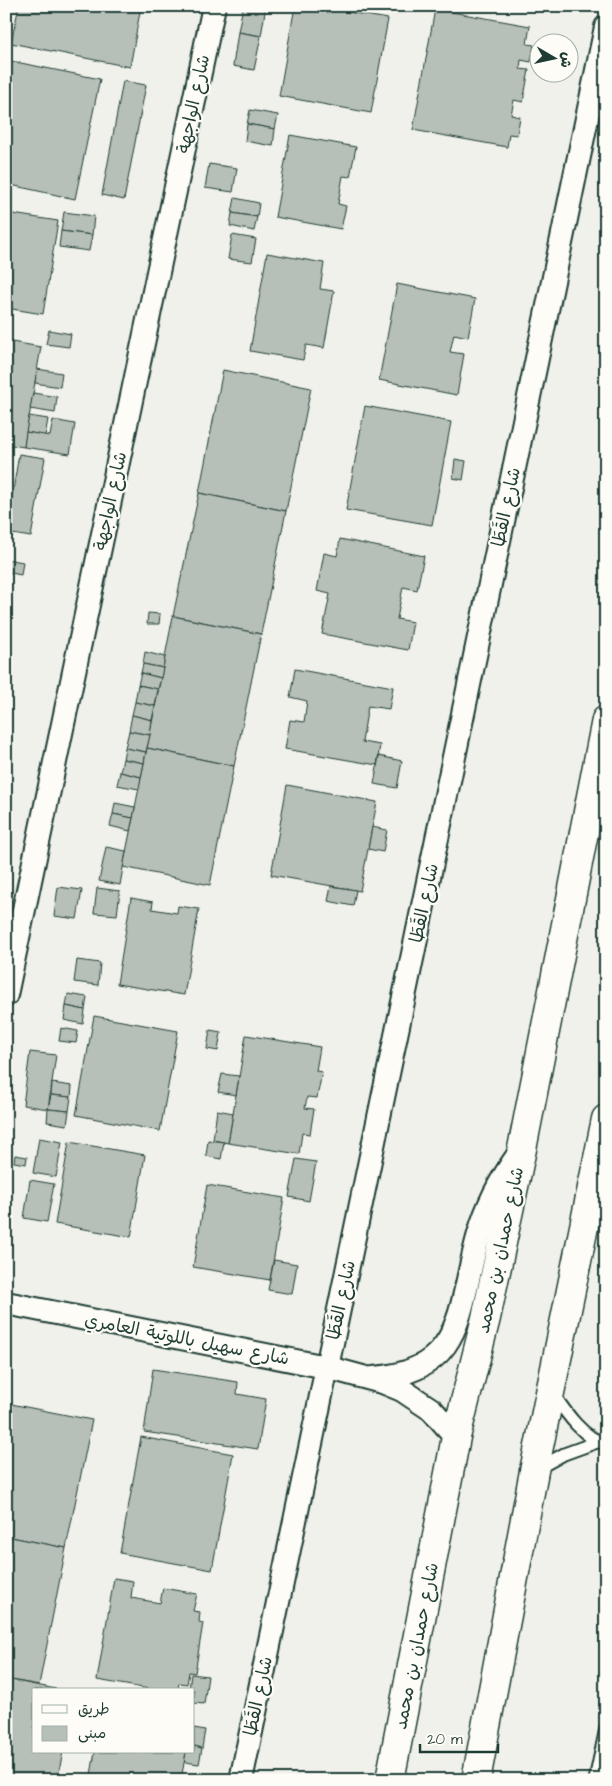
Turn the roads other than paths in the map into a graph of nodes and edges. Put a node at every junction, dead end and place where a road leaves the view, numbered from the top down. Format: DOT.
graph roads {
  1 [pos="214,6"];
  2 [pos="606,27"];
  3 [pos="606,720"];
  4 [pos="6,995"];
  5 [pos="606,1119"];
  6 [pos="522,1149"];
  7 [pos="6,1303"];
  8 [pos="326,1367"];
  9 [pos="367,1378"];
  10 [pos="550,1390"];
  11 [pos="456,1437"];
  12 [pos="601,1443"];
  13 [pos="534,1471"];
  14 [pos="606,1728"];
  15 [pos="241,1780"];
  16 [pos="390,1780"];
  17 [pos="476,1780"];
  18 [pos="595,1780"];
  1 -- 4 [label="street, شارع الواجهة"];
  2 -- 8 [label="street, شارع القَطَا"];
  3 -- 6 [label="main road, شارع حمدان بن محمد"];
  5 -- 10 [label="main road"];
  6 -- 9 [label="street, شارع سهيل باللوتية العامري"];
  6 -- 11 [label="main road, شارع حمدان بن محمد"];
  7 -- 8 [label="street, شارع سهيل باللوتية العامري"];
  8 -- 9 [label="street, شارع سهيل باللوتية العامري"];
  8 -- 15 [label="street, شارع القَطَا"];
  9 -- 11 [label="street, شارع سهيل باللوتية العامري"];
  10 -- 12 [label="lane"];
  10 -- 13 [label="main road"];
  11 -- 16 [label="main road, شارع حمدان بن محمد"];
  12 -- 13 [label="lane"];
  13 -- 17 [label="main road"];
  14 -- 18 [label="lane"];
}
